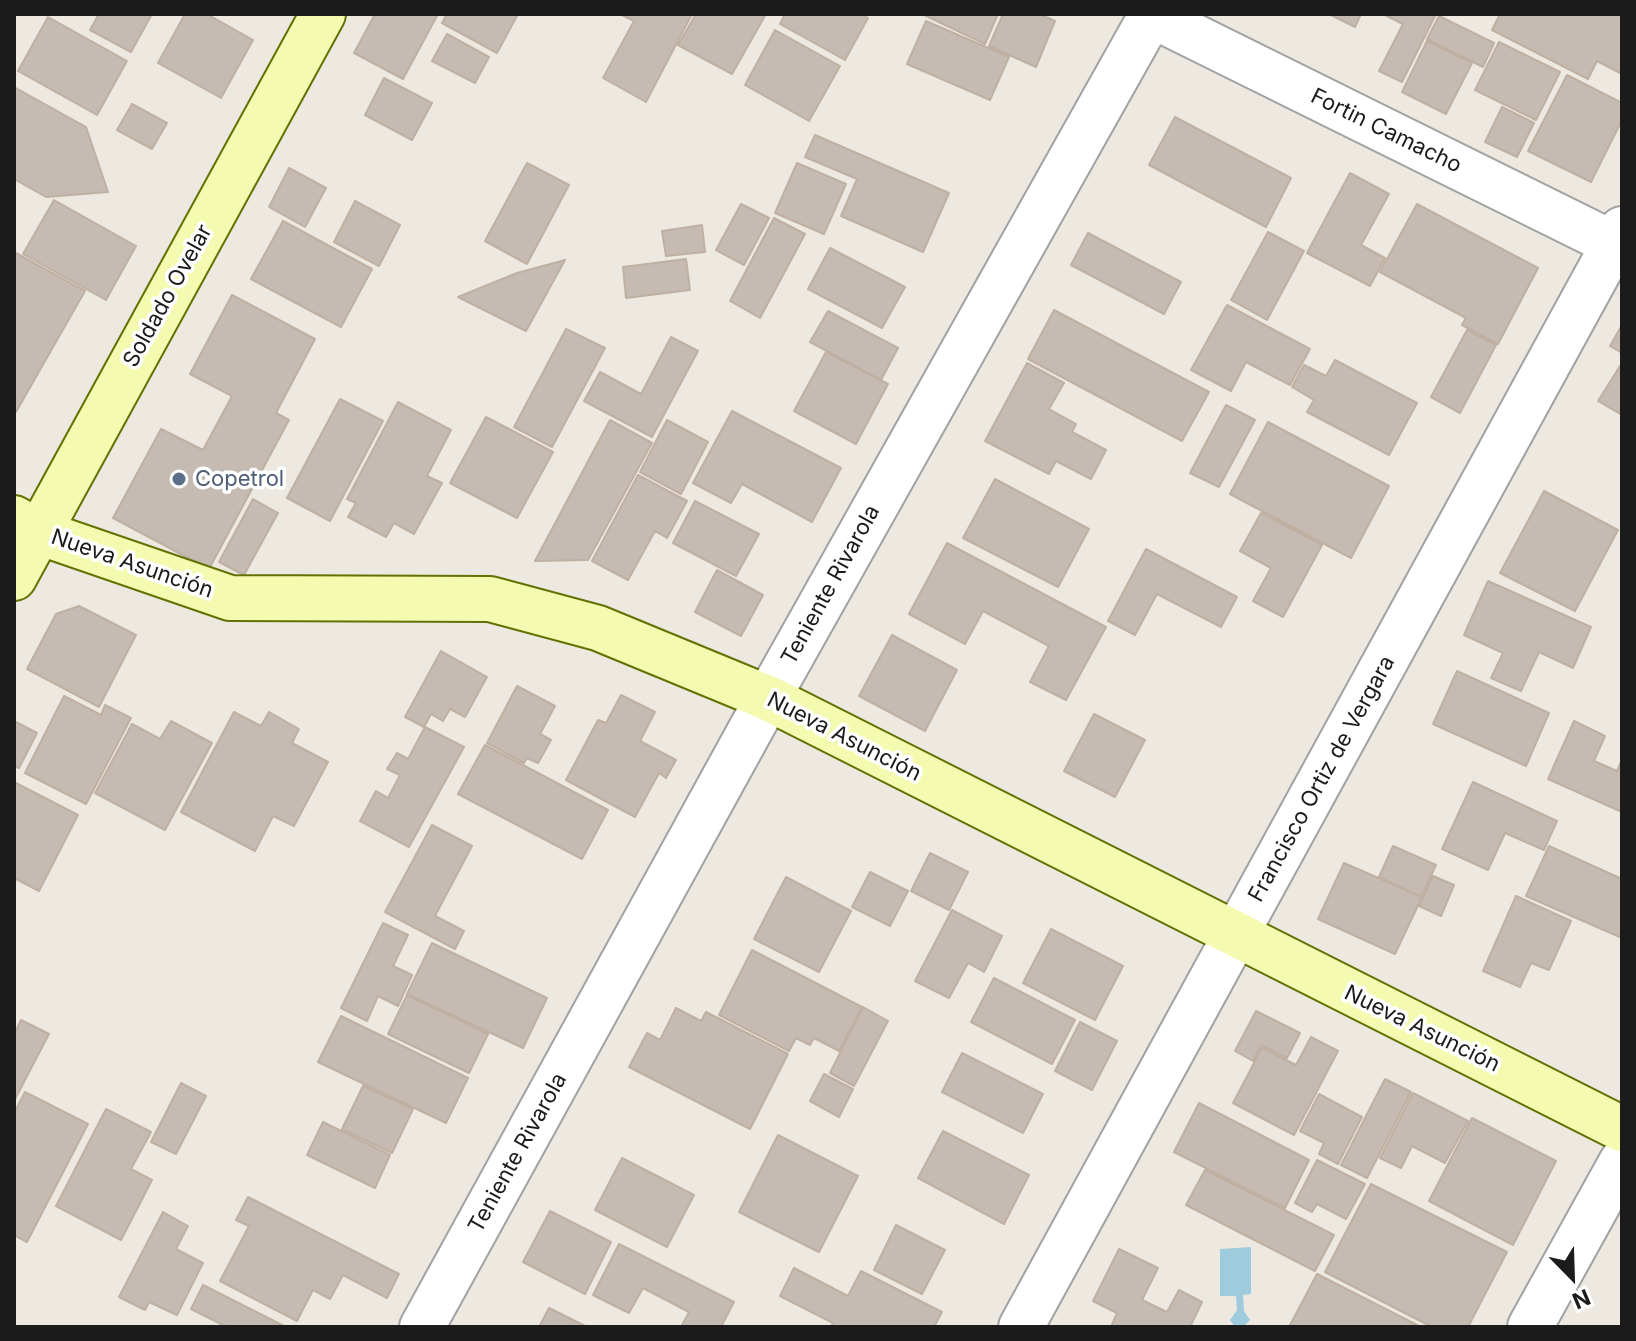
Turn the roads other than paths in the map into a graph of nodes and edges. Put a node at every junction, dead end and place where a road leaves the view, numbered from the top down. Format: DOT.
graph roads {
  1 [pos="323,14"];
  2 [pos="1151,14"];
  3 [pos="1619,241"];
  4 [pos="26,525"];
  5 [pos="14,578"];
  6 [pos="768,698"];
  7 [pos="1236,937"];
  8 [pos="1622,1129"];
  9 [pos="1622,1161"];
  10 [pos="422,1327"];
  11 [pos="1021,1327"];
  12 [pos="1530,1327"];
  1 -- 4 [label="street, Soldado Ovelar"];
  2 -- 3 [label="street, Fortin Camacho"];
  2 -- 6 [label="street, Teniente Rivarola"];
  3 -- 7 [label="street, Francisco Ortiz de Vergara"];
  4 -- 5 [label="street, Soldado Ovelar"];
  4 -- 6 [label="street, Nueva Asunción"];
  6 -- 7 [label="street, Nueva Asunción"];
  6 -- 10 [label="street, Teniente Rivarola"];
  7 -- 8 [label="street, Nueva Asunción"];
  7 -- 11 [label="street, Francisco Ortiz de Vergara"];
  9 -- 12 [label="street"];
}
